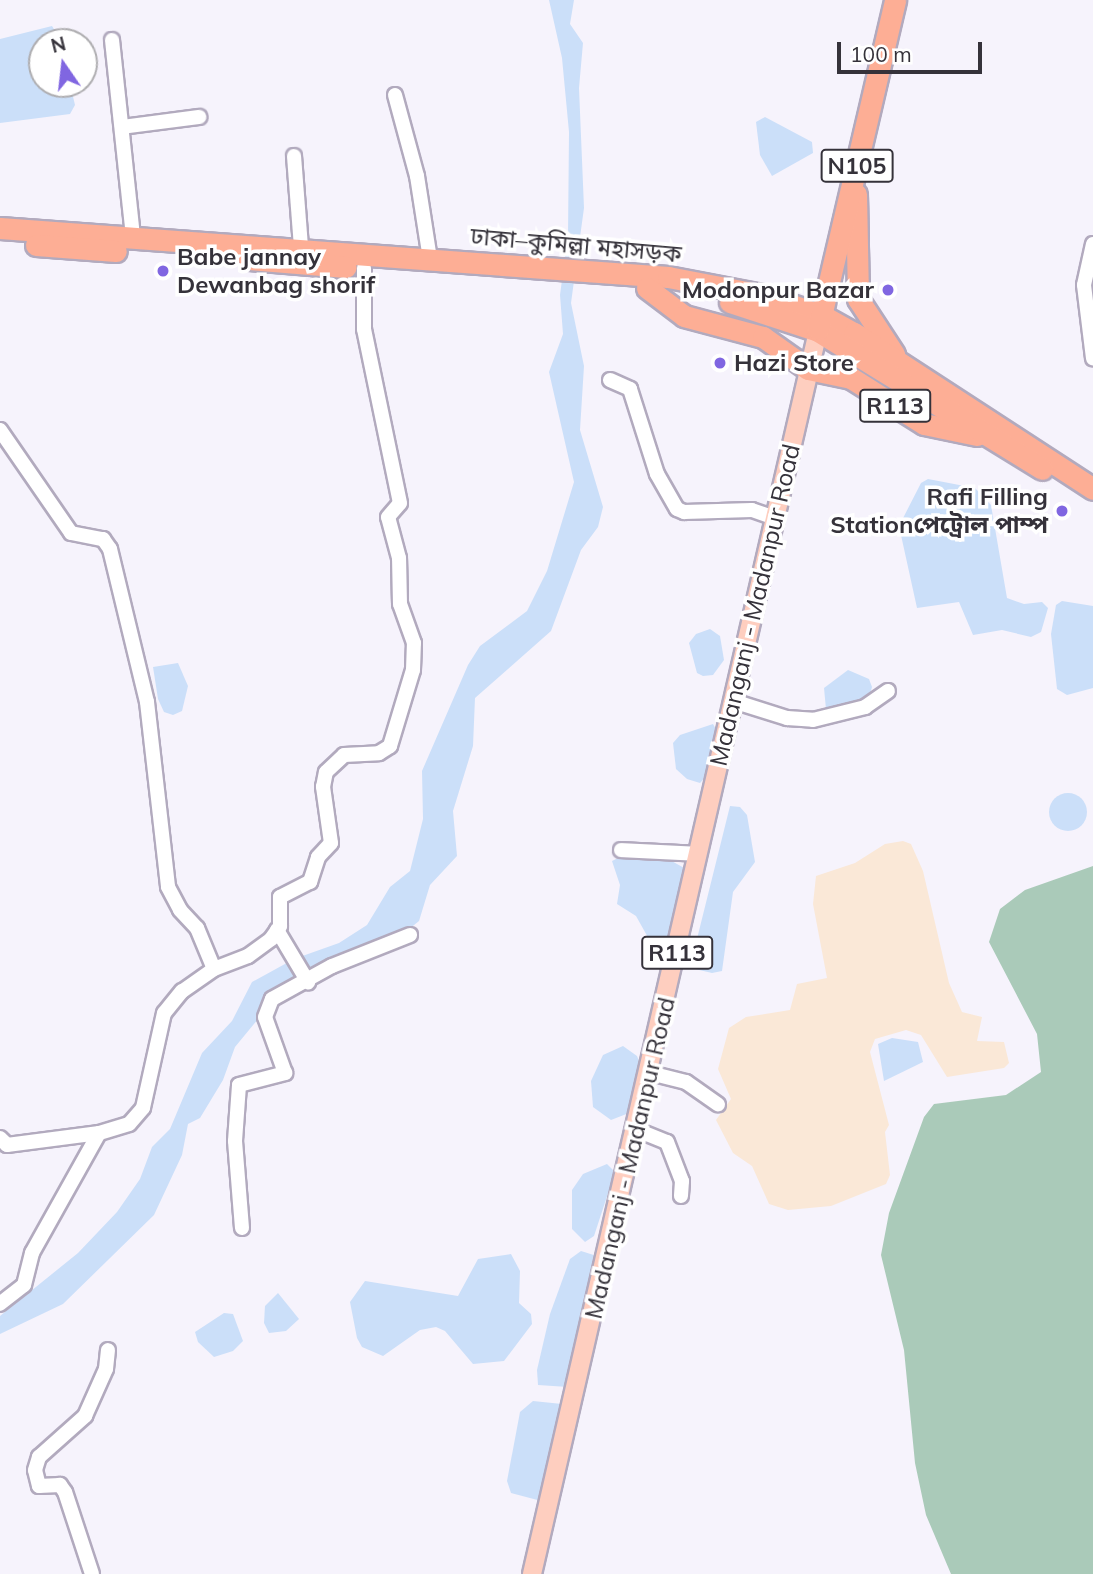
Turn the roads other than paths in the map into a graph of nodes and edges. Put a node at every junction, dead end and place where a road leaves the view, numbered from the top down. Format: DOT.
graph roads {
  1 [pos="895,0"];
  2 [pos="112,40"];
  3 [pos="394,95"];
  4 [pos="199,117"];
  5 [pos="122,128"];
  6 [pos="294,156"];
  7 [pos="854,178"];
  8 [pos="0,228"];
  9 [pos="133,238"];
  10 [pos="0,242"];
  11 [pos="1093,244"];
  12 [pos="301,248"];
  13 [pos="430,259"];
  14 [pos="364,268"];
  15 [pos="536,274"];
  16 [pos="587,278"];
  17 [pos="647,288"];
  18 [pos="820,323"];
  19 [pos="1093,358"];
  20 [pos="904,368"];
  21 [pos="808,369"];
  22 [pos="610,380"];
  23 [pos="0,430"];
  24 [pos="984,436"];
  25 [pos="1093,477"];
  26 [pos="1093,489"];
  27 [pos="1093,503"];
  28 [pos="775,518"];
  29 [pos="888,691"];
  30 [pos="733,701"];
  31 [pos="621,850"];
  32 [pos="698,854"];
  33 [pos="277,930"];
  34 [pos="410,935"];
  35 [pos="214,969"];
  36 [pos="308,981"];
  37 [pos="650,1073"];
  38 [pos="718,1104"];
  39 [pos="637,1130"];
  40 [pos="99,1133"];
  41 [pos="0,1138"];
  42 [pos="681,1196"];
  43 [pos="242,1228"];
  44 [pos="0,1304"];
  45 [pos="108,1350"];
  46 [pos="92,1574"];
  47 [pos="532,1574"];
  1 -- 7 [label="highway, N105"];
  2 -- 5 [label="street"];
  3 -- 13 [label="street"];
  4 -- 5 [label="street"];
  5 -- 9 [label="street"];
  6 -- 12 [label="street"];
  7 -- 18 [label="highway, N105"];
  7 -- 20 [label="highway"];
  8 -- 9 [label="highway, ঢাকা–কুমিল্লা মহাসড়ক"];
  9 -- 12 [label="highway, ঢাকা–কুমিল্লা মহাসড়ক"];
  10 -- 14 [label="highway, ঢাকা–কুমিল্লা মহাসড়ক"];
  11 -- 19 [label="street"];
  12 -- 13 [label="highway, ঢাকা–কুমিল্লা মহাসড়ক"];
  13 -- 15 [label="highway, ঢাকা–কুমিল্লা মহাসড়ক"];
  14 -- 15 [label="highway, ঢাকা–কুমিল্লা মহাসড়ক"];
  14 -- 33 [label="street"];
  15 -- 16 [label="highway, ঢাকা–কুমিল্লা মহাসড়ক"];
  16 -- 17 [label="highway, ঢাকা–কুমিল্লা মহাসড়ক"];
  16 -- 18 [label="highway, ঢাকা–কুমিল্লা মহাসড়ক"];
  17 -- 18 [label="highway, ঢাকা–কুমিল্লা মহাসড়ক"];
  17 -- 21 [label="highway, R113"];
  18 -- 20 [label="highway, ঢাকা–কুমিল্লা মহাসড়ক"];
  18 -- 21 [label="main road, Madanganj - Madanpur Road / R113"];
  18 -- 24 [label="highway, ঢাকা–কুমিল্লা মহাসড়ক"];
  20 -- 26 [label="highway, ঢাকা–কুমিল্লা মহাসড়ক"];
  21 -- 24 [label="highway, R113"];
  21 -- 28 [label="main road, Madanganj - Madanpur Road / R113"];
  22 -- 28 [label="street"];
  23 -- 35 [label="street"];
  24 -- 27 [label="highway, ঢাকা–কুমিল্লা মহাসড়ক"];
  25 -- 26 [label="street"];
  28 -- 30 [label="main road, Madanganj - Madanpur Road / R113"];
  29 -- 30 [label="street"];
  30 -- 32 [label="main road, Madanganj - Madanpur Road / R113"];
  31 -- 32 [label="street"];
  32 -- 37 [label="main road, Madanganj - Madanpur Road / R113"];
  33 -- 35 [label="street"];
  33 -- 36 [label="street"];
  34 -- 36 [label="street"];
  35 -- 40 [label="street"];
  36 -- 43 [label="street"];
  37 -- 38 [label="street"];
  37 -- 39 [label="main road, Madanganj - Madanpur Road / R113"];
  39 -- 42 [label="street"];
  39 -- 47 [label="main road, Madanganj - Madanpur Road / R113"];
  40 -- 41 [label="street"];
  40 -- 44 [label="street"];
  45 -- 46 [label="street"];
}
